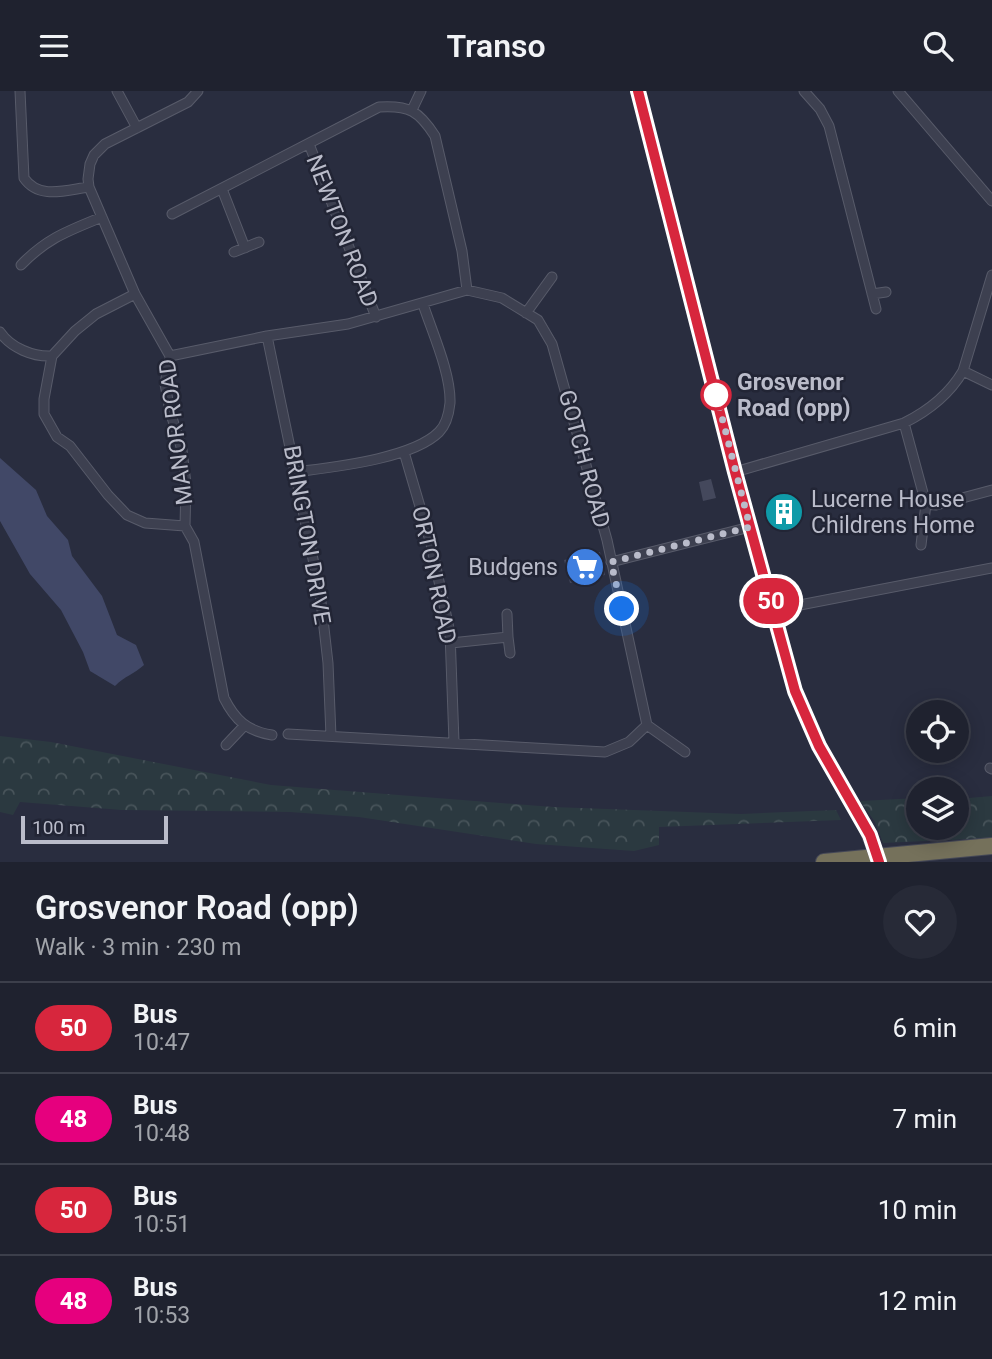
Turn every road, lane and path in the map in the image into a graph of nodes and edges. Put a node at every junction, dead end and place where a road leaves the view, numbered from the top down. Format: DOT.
graph roads {
  1 [pos="20,91"];
  2 [pos="117,91"];
  3 [pos="198,91"];
  4 [pos="421,91"];
  5 [pos="638,91"];
  6 [pos="804,91"];
  7 [pos="898,91"];
  8 [pos="412,110"];
  9 [pos="137,128"];
  10 [pos="309,144"];
  11 [pos="89,187"];
  12 [pos="222,189"];
  13 [pos="992,201"];
  14 [pos="172,214"];
  15 [pos="102,217"];
  16 [pos="259,242"];
  17 [pos="245,248"];
  18 [pos="234,252"];
  19 [pos="21,265"];
  20 [pos="992,275"];
  21 [pos="552,277"];
  22 [pos="467,290"];
  23 [pos="886,292"];
  24 [pos="135,294"];
  25 [pos="873,295"];
  26 [pos="423,304"];
  27 [pos="876,309"];
  28 [pos="526,313"];
  29 [pos="376,317"];
  30 [pos="0,332"];
  31 [pos="267,336"];
  32 [pos="52,356"];
  33 [pos="170,356"];
  34 [pos="963,371"];
  35 [pos="992,385"];
  36 [pos="904,423"];
  37 [pos="404,452"];
  38 [pos="295,472"];
  39 [pos="735,472"];
  40 [pos="992,490"];
  41 [pos="926,504"];
  42 [pos="185,526"];
  43 [pos="750,527"];
  44 [pos="921,545"];
  45 [pos="611,562"];
  46 [pos="992,568"];
  47 [pos="774,610"];
  48 [pos="507,614"];
  49 [pos="508,637"];
  50 [pos="451,643"];
  51 [pos="510,653"];
  52 [pos="647,725"];
  53 [pos="244,726"];
  54 [pos="288,734"];
  55 [pos="272,735"];
  56 [pos="331,736"];
  57 [pos="454,742"];
  58 [pos="226,745"];
  59 [pos="685,752"];
  60 [pos="992,846"];
  61 [pos="824,862"];
  62 [pos="879,862"];
  1 -- 11 [label="street"];
  2 -- 9 [label="street"];
  3 -- 9 [label="street"];
  4 -- 8 [label="street"];
  5 -- 39 [label="street"];
  6 -- 25 [label="street"];
  7 -- 13 [label="street"];
  8 -- 10 [label="street"];
  8 -- 22 [label="street"];
  9 -- 11 [label="street"];
  10 -- 12 [label="street"];
  10 -- 29 [label="street, NEWTON ROAD"];
  11 -- 15 [label="street, MANOR ROAD"];
  12 -- 14 [label="street"];
  12 -- 17 [label="street"];
  15 -- 19 [label="street"];
  15 -- 24 [label="street, MANOR ROAD"];
  16 -- 17 [label="street"];
  17 -- 18 [label="street"];
  20 -- 34 [label="street"];
  21 -- 28 [label="street"];
  22 -- 26 [label="street"];
  22 -- 28 [label="street, GOTCH ROAD"];
  23 -- 25 [label="street"];
  24 -- 32 [label="street"];
  24 -- 33 [label="street, MANOR ROAD"];
  25 -- 27 [label="street"];
  26 -- 29 [label="street"];
  26 -- 37 [label="street"];
  28 -- 45 [label="street, GOTCH ROAD"];
  29 -- 31 [label="street"];
  30 -- 32 [label="street"];
  31 -- 33 [label="street"];
  31 -- 38 [label="street, BRINGTON DRIVE"];
  32 -- 42 [label="street"];
  33 -- 42 [label="street, MANOR ROAD"];
  34 -- 35 [label="street"];
  34 -- 36 [label="street"];
  36 -- 39 [label="street"];
  36 -- 41 [label="street"];
  37 -- 38 [label="street"];
  37 -- 50 [label="street, ORTON ROAD"];
  38 -- 56 [label="street, BRINGTON DRIVE"];
  39 -- 43 [label="street"];
  40 -- 41 [label="street"];
  41 -- 44 [label="street"];
  42 -- 53 [label="street, MANOR ROAD"];
  43 -- 45 [label="street"];
  43 -- 47 [label="street"];
  45 -- 52 [label="street, GOTCH ROAD"];
  46 -- 47 [label="street"];
  47 -- 62 [label="street, bridge"];
  48 -- 49 [label="street"];
  49 -- 50 [label="street"];
  49 -- 51 [label="street"];
  50 -- 57 [label="street, ORTON ROAD"];
  52 -- 57 [label="street"];
  52 -- 59 [label="street"];
  53 -- 55 [label="street"];
  53 -- 58 [label="street"];
  54 -- 56 [label="street"];
  56 -- 57 [label="street"];
  60 -- 61 [label="highway"];
}
